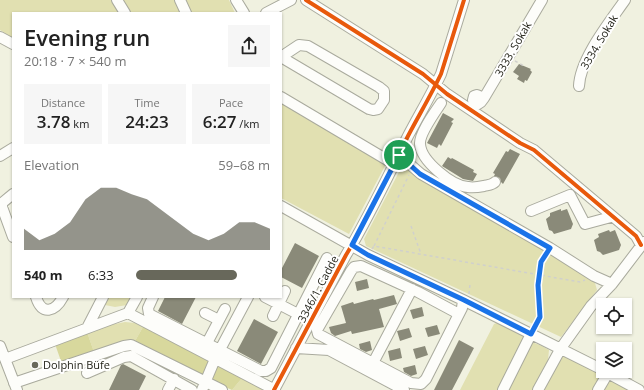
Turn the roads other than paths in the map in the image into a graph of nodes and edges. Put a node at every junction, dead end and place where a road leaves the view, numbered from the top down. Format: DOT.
graph roads {
  1 [pos="118,0"];
  2 [pos="180,0"];
  3 [pos="236,0"];
  4 [pos="291,0"];
  5 [pos="306,0"];
  6 [pos="464,0"];
  7 [pos="542,0"];
  8 [pos="625,0"];
  9 [pos="124,12"];
  10 [pos="186,12"];
  11 [pos="243,12"];
  12 [pos="268,12"];
  13 [pos="0,37"];
  14 [pos="12,43"];
  15 [pos="282,56"];
  16 [pos="282,58"];
  17 [pos="436,85"];
  18 [pos="579,86"];
  19 [pos="282,98"];
  20 [pos="484,98"];
  21 [pos="441,103"];
  22 [pos="408,135"];
  23 [pos="420,142"];
  24 [pos="12,149"];
  25 [pos="0,156"];
  26 [pos="397,160"];
  27 [pos="495,182"];
  28 [pos="12,195"];
  29 [pos="282,207"];
  30 [pos="532,211"];
  31 [pos="611,217"];
  32 [pos="12,234"];
  33 [pos="643,244"];
  34 [pos="352,245"];
  35 [pos="327,258"];
  36 [pos="612,284"];
  37 [pos="412,289"];
  38 [pos="285,292"];
  39 [pos="36,298"];
  40 [pos="63,298"];
  41 [pos="102,298"];
  42 [pos="136,298"];
  43 [pos="153,298"];
  44 [pos="246,298"];
  45 [pos="267,298"];
  46 [pos="464,300"];
  47 [pos="279,304"];
  48 [pos="225,309"];
  49 [pos="128,313"];
  50 [pos="205,313"];
  51 [pos="298,314"];
  52 [pos="459,314"];
  53 [pos="272,316"];
  54 [pos="219,320"];
  55 [pos="87,328"];
  56 [pos="531,334"];
  57 [pos="207,343"];
  58 [pos="0,346"];
  59 [pos="296,348"];
  60 [pos="561,348"];
  61 [pos="218,355"];
  62 [pos="5,359"];
  63 [pos="373,363"];
  64 [pos="596,367"];
  65 [pos="87,373"];
  66 [pos="603,378"];
  67 [pos="616,378"];
  68 [pos="174,379"];
  69 [pos="16,386"];
  70 [pos="204,386"];
  71 [pos="168,390"];
  72 [pos="192,390"];
  73 [pos="222,390"];
  74 [pos="275,390"];
  75 [pos="404,390"];
  76 [pos="503,390"];
  77 [pos="538,390"];
  78 [pos="598,390"];
  79 [pos="638,390"];
  1 -- 9 [label="street"];
  2 -- 10 [label="street"];
  3 -- 11 [label="street"];
  4 -- 12 [label="street"];
  5 -- 17 [label="street"];
  6 -- 17 [label="street, 3346/1. Cadde"];
  7 -- 20 [label="street, 3333. Sokak"];
  8 -- 18 [label="street, 3334. Sokak"];
  13 -- 14 [label="street"];
  15 -- 16 [label="street"];
  17 -- 22 [label="street, 3346/1. Cadde"];
  17 -- 31 [label="street"];
  19 -- 26 [label="street"];
  21 -- 23 [label="street"];
  22 -- 23 [label="street"];
  22 -- 26 [label="street, 3346/1. Cadde"];
  23 -- 27 [label="street"];
  24 -- 25 [label="street"];
  26 -- 34 [label="street, 3346/1. Cadde"];
  26 -- 36 [label="street"];
  28 -- 32 [label="street"];
  29 -- 34 [label="street"];
  30 -- 31 [label="street"];
  31 -- 33 [label="street"];
  33 -- 36 [label="street"];
  34 -- 46 [label="street"];
  34 -- 59 [label="street, 3346/1. Cadde"];
  35 -- 51 [label="street"];
  36 -- 60 [label="street"];
  37 -- 52 [label="street"];
  37 -- 63 [label="street"];
  37 -- 63 [label="street"];
  38 -- 47 [label="street"];
  39 -- 40 [label="street"];
  41 -- 55 [label="street"];
  42 -- 49 [label="street"];
  43 -- 57 [label="street"];
  44 -- 61 [label="street"];
  45 -- 47 [label="street"];
  46 -- 52 [label="street"];
  46 -- 56 [label="street"];
  47 -- 51 [label="street"];
  47 -- 53 [label="street"];
  48 -- 54 [label="street"];
  49 -- 55 [label="street"];
  49 -- 61 [label="street"];
  50 -- 54 [label="street"];
  51 -- 61 [label="street"];
  52 -- 63 [label="street"];
  54 -- 57 [label="street"];
  55 -- 62 [label="street"];
  56 -- 60 [label="street"];
  56 -- 76 [label="street"];
  57 -- 61 [label="street"];
  58 -- 62 [label="street"];
  59 -- 74 [label="street, 3346/1. Cadde"];
  59 -- 75 [label="street"];
  60 -- 64 [label="street"];
  60 -- 77 [label="street"];
  61 -- 70 [label="street"];
  61 -- 74 [label="street"];
  62 -- 69 [label="street"];
  65 -- 68 [label="street"];
  66 -- 78 [label="street"];
  67 -- 79 [label="street"];
  68 -- 71 [label="street"];
  68 -- 72 [label="street"];
  69 -- 70 [label="street"];
  70 -- 73 [label="street"];
}
